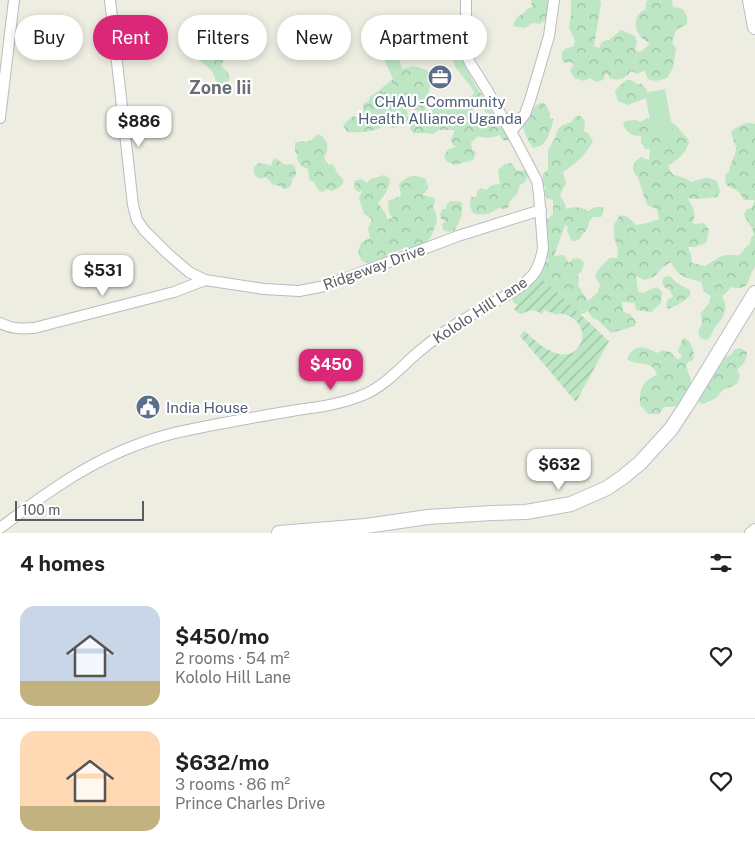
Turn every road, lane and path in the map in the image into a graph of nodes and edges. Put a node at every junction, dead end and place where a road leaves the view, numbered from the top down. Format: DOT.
graph roads {
  1 [pos="14,0"];
  2 [pos="110,0"];
  3 [pos="466,0"];
  4 [pos="554,0"];
  5 [pos="750,0"];
  6 [pos="755,27"];
  7 [pos="0,118"];
  8 [pos="511,132"];
  9 [pos="541,210"];
  10 [pos="205,280"];
  11 [pos="755,293"];
  12 [pos="751,308"];
  13 [pos="0,323"];
  14 [pos="0,528"];
  15 [pos="366,529"];
  16 [pos="755,529"];
  17 [pos="279,533"];
  18 [pos="750,533"];
  1 -- 7 [label="street"];
  2 -- 10 [label="street"];
  3 -- 8 [label="street, Kololo Hill Lane"];
  4 -- 8 [label="street"];
  5 -- 6 [label="street"];
  8 -- 9 [label="street, Kololo Hill Lane"];
  9 -- 10 [label="street, Ridgeway Drive"];
  9 -- 14 [label="street, Kololo Hill Lane"];
  10 -- 13 [label="street, Ridgeway Drive"];
  11 -- 12 [label="street"];
  12 -- 15 [label="street"];
  15 -- 17 [label="street"];
  16 -- 18 [label="street"];
}
